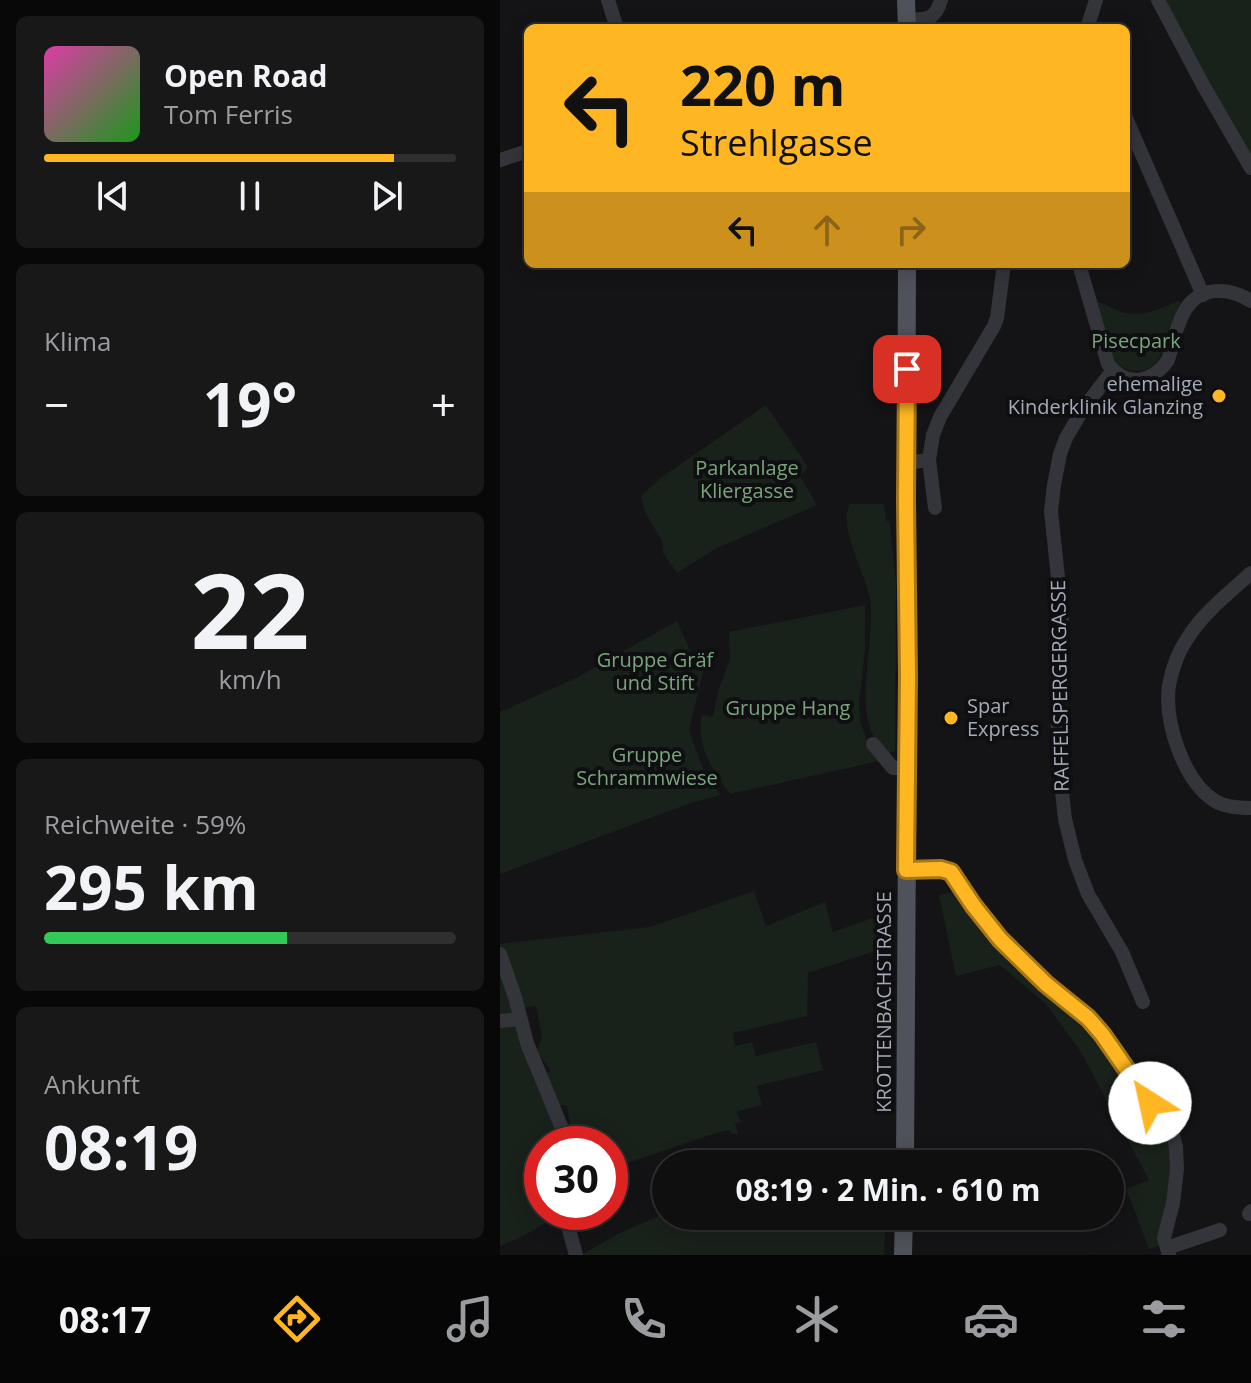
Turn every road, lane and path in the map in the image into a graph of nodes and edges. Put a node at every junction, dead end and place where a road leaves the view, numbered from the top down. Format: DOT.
graph roads {
  1 [pos="608,0"];
  2 [pos="906,0"];
  3 [pos="941,0"];
  4 [pos="1096,0"];
  5 [pos="1158,0"];
  6 [pos="934,23"];
  7 [pos="616,24"];
  8 [pos="907,24"];
  9 [pos="1088,24"];
  10 [pos="1130,127"];
  11 [pos="524,152"];
  12 [pos="500,160"];
  13 [pos="1251,168"];
  14 [pos="907,268"];
  15 [pos="1003,268"];
  16 [pos="1080,268"];
  17 [pos="1203,295"];
  18 [pos="1251,301"];
  19 [pos="1113,370"];
  20 [pos="929,460"];
  21 [pos="906,463"];
  22 [pos="935,508"];
  23 [pos="1251,573"];
  24 [pos="873,744"];
  25 [pos="907,768"];
  26 [pos="1251,808"];
  27 [pos="906,870"];
  28 [pos="500,954"];
  29 [pos="1143,1002"];
  30 [pos="520,1019"];
  31 [pos="500,1021"];
  32 [pos="561,1126"];
  33 [pos="905,1150"];
  34 [pos="569,1230"];
  35 [pos="904,1230"];
  36 [pos="1220,1230"];
  37 [pos="1168,1252"];
  38 [pos="576,1255"];
  39 [pos="903,1255"];
  1 -- 7 [label="street"];
  2 -- 8 [label="main road"];
  3 -- 6 [label="street"];
  4 -- 9 [label="street"];
  5 -- 13 [label="street"];
  6 -- 8 [label="street"];
  10 -- 17 [label="street"];
  11 -- 12 [label="street"];
  14 -- 21 [label="main road, KROTTENBACHSTRASSE"];
  15 -- 20 [label="street"];
  16 -- 19 [label="street"];
  17 -- 18 [label="street"];
  17 -- 19 [label="street"];
  19 -- 29 [label="street, RAFFELSPERGERGASSE"];
  20 -- 21 [label="street"];
  20 -- 22 [label="street"];
  21 -- 25 [label="main road, KROTTENBACHSTRASSE"];
  23 -- 26 [label="street"];
  24 -- 25 [label="street"];
  25 -- 27 [label="main road, KROTTENBACHSTRASSE"];
  27 -- 33 [label="main road, KROTTENBACHSTRASSE"];
  27 -- 37 [label="street"];
  28 -- 30 [label="street"];
  30 -- 31 [label="street"];
  30 -- 32 [label="street"];
  34 -- 38 [label="street"];
  35 -- 39 [label="main road"];
  36 -- 37 [label="street"];
}
